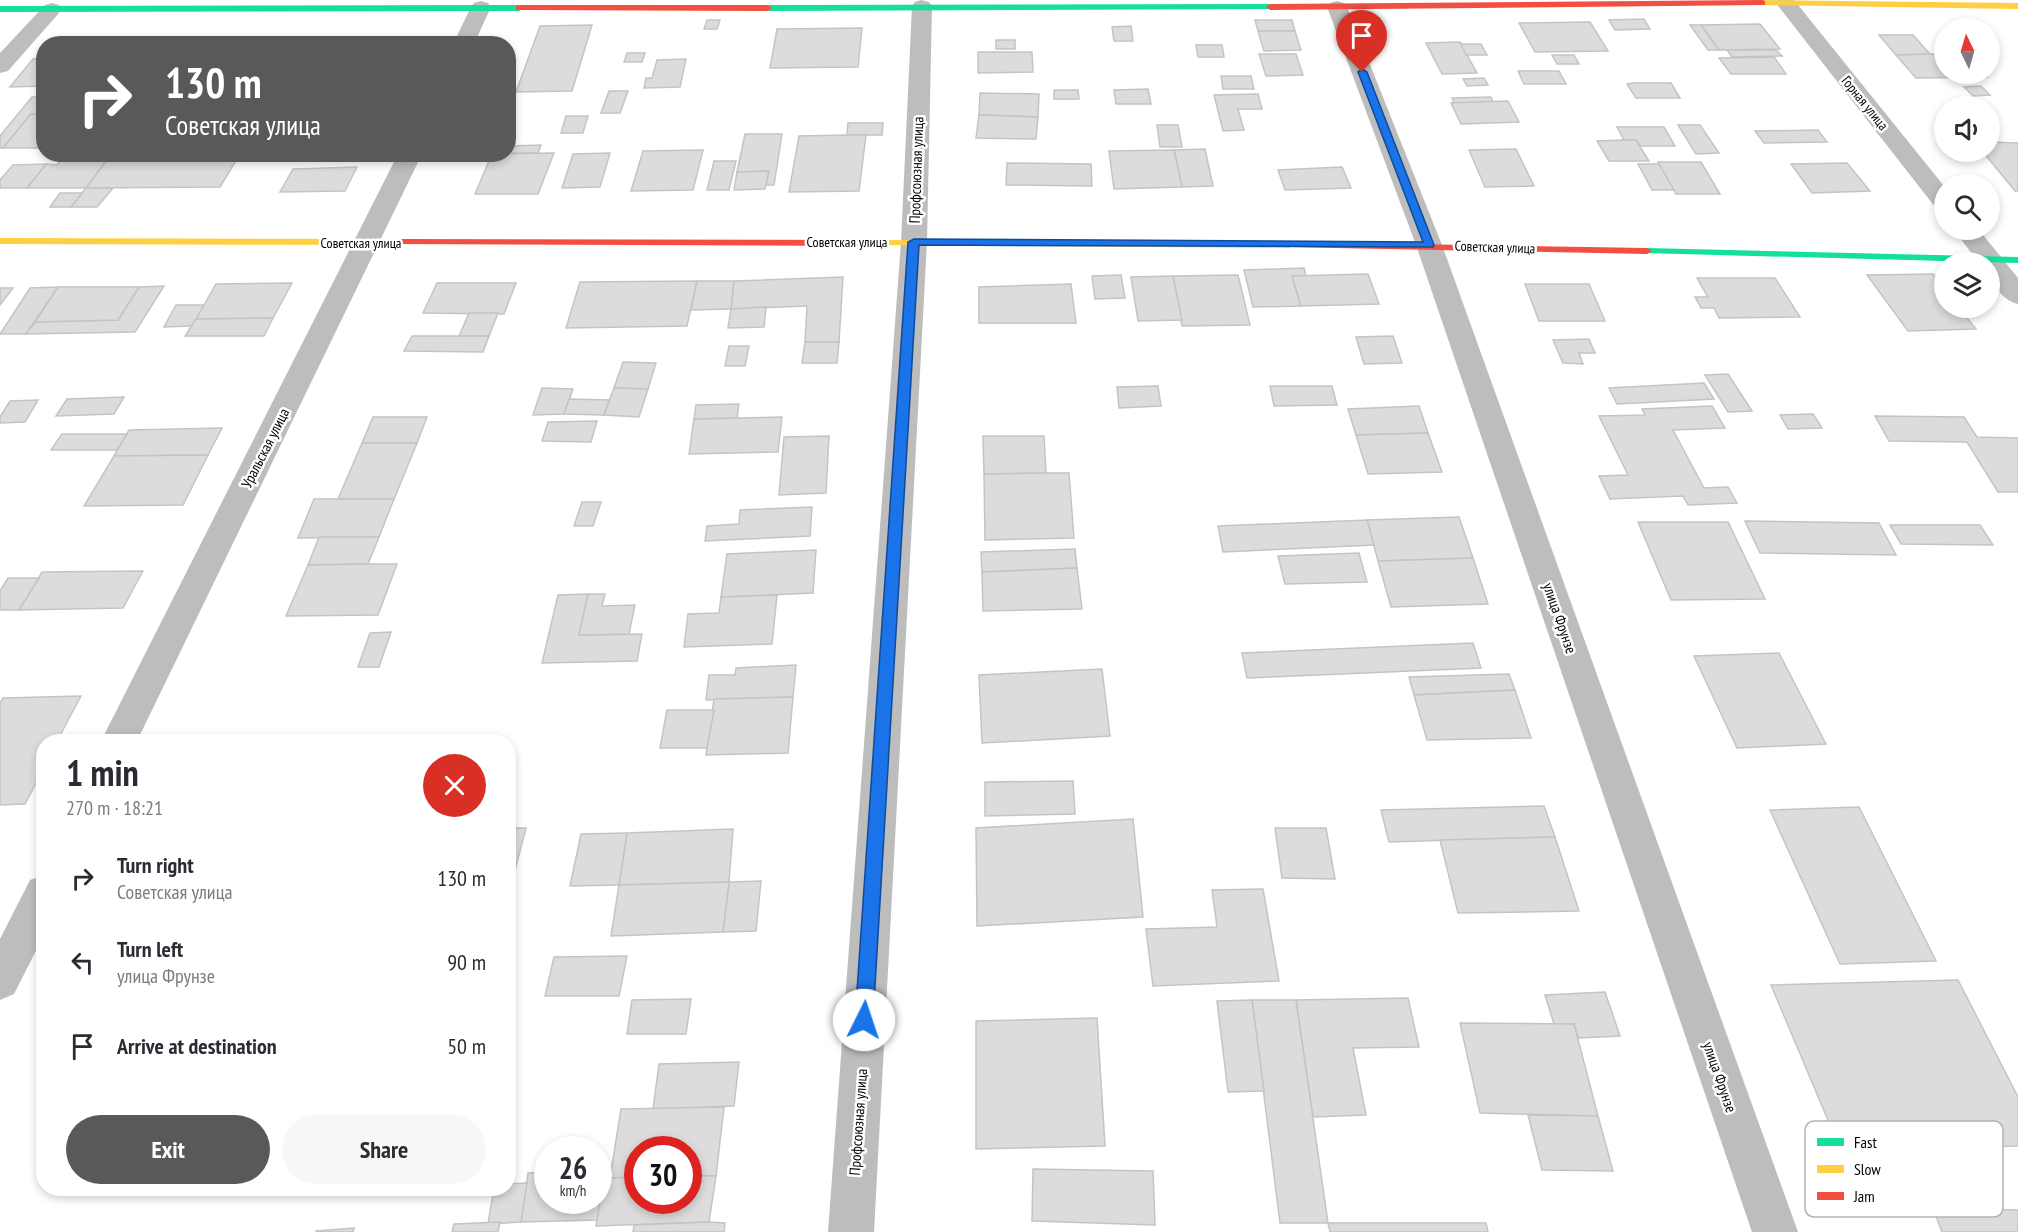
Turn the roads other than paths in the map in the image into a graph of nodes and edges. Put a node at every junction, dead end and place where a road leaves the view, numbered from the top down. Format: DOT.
graph roads {
  1 [pos="1786,3"];
  2 [pos="922,6"];
  3 [pos="2018,6"];
  4 [pos="481,7"];
  5 [pos="1337,7"];
  6 [pos="0,9"];
  7 [pos="52,9"];
  8 [pos="467,36"];
  9 [pos="0,66"];
  10 [pos="406,162"];
  11 [pos="1934,189"];
  12 [pos="1974,240"];
  13 [pos="0,241"];
  14 [pos="914,242"];
  15 [pos="368,243"];
  16 [pos="1429,245"];
  17 [pos="1984,252"];
  18 [pos="1934,259"];
  19 [pos="2018,260"];
  20 [pos="2000,261"];
  21 [pos="2000,273"];
  22 [pos="2018,296"];
  23 [pos="122,734"];
  24 [pos="36,909"];
  25 [pos="0,980"];
  26 [pos="850,1232"];
  27 [pos="1774,1232"];
  1 -- 3 [label="street"];
  1 -- 5 [label="street"];
  1 -- 11 [label="street, Горная улица"];
  2 -- 4 [label="street"];
  2 -- 5 [label="street"];
  2 -- 14 [label="street, Профсоюзная улица"];
  4 -- 7 [label="street"];
  4 -- 8 [label="street"];
  5 -- 16 [label="street, улица Фрунзе"];
  6 -- 7 [label="street"];
  7 -- 9 [label="street"];
  10 -- 15 [label="street, Уральская улица"];
  12 -- 17 [label="street"];
  13 -- 15 [label="street, Советская улица"];
  14 -- 15 [label="street, Советская улица"];
  14 -- 16 [label="street, Советская улица"];
  14 -- 26 [label="street, Профсоюзная улица"];
  15 -- 23 [label="street, Уральская улица"];
  16 -- 18 [label="street, Советская улица"];
  16 -- 27 [label="street, улица Фрунзе"];
  19 -- 20 [label="street, Советская улица"];
  21 -- 22 [label="street"];
  24 -- 25 [label="street"];
}
